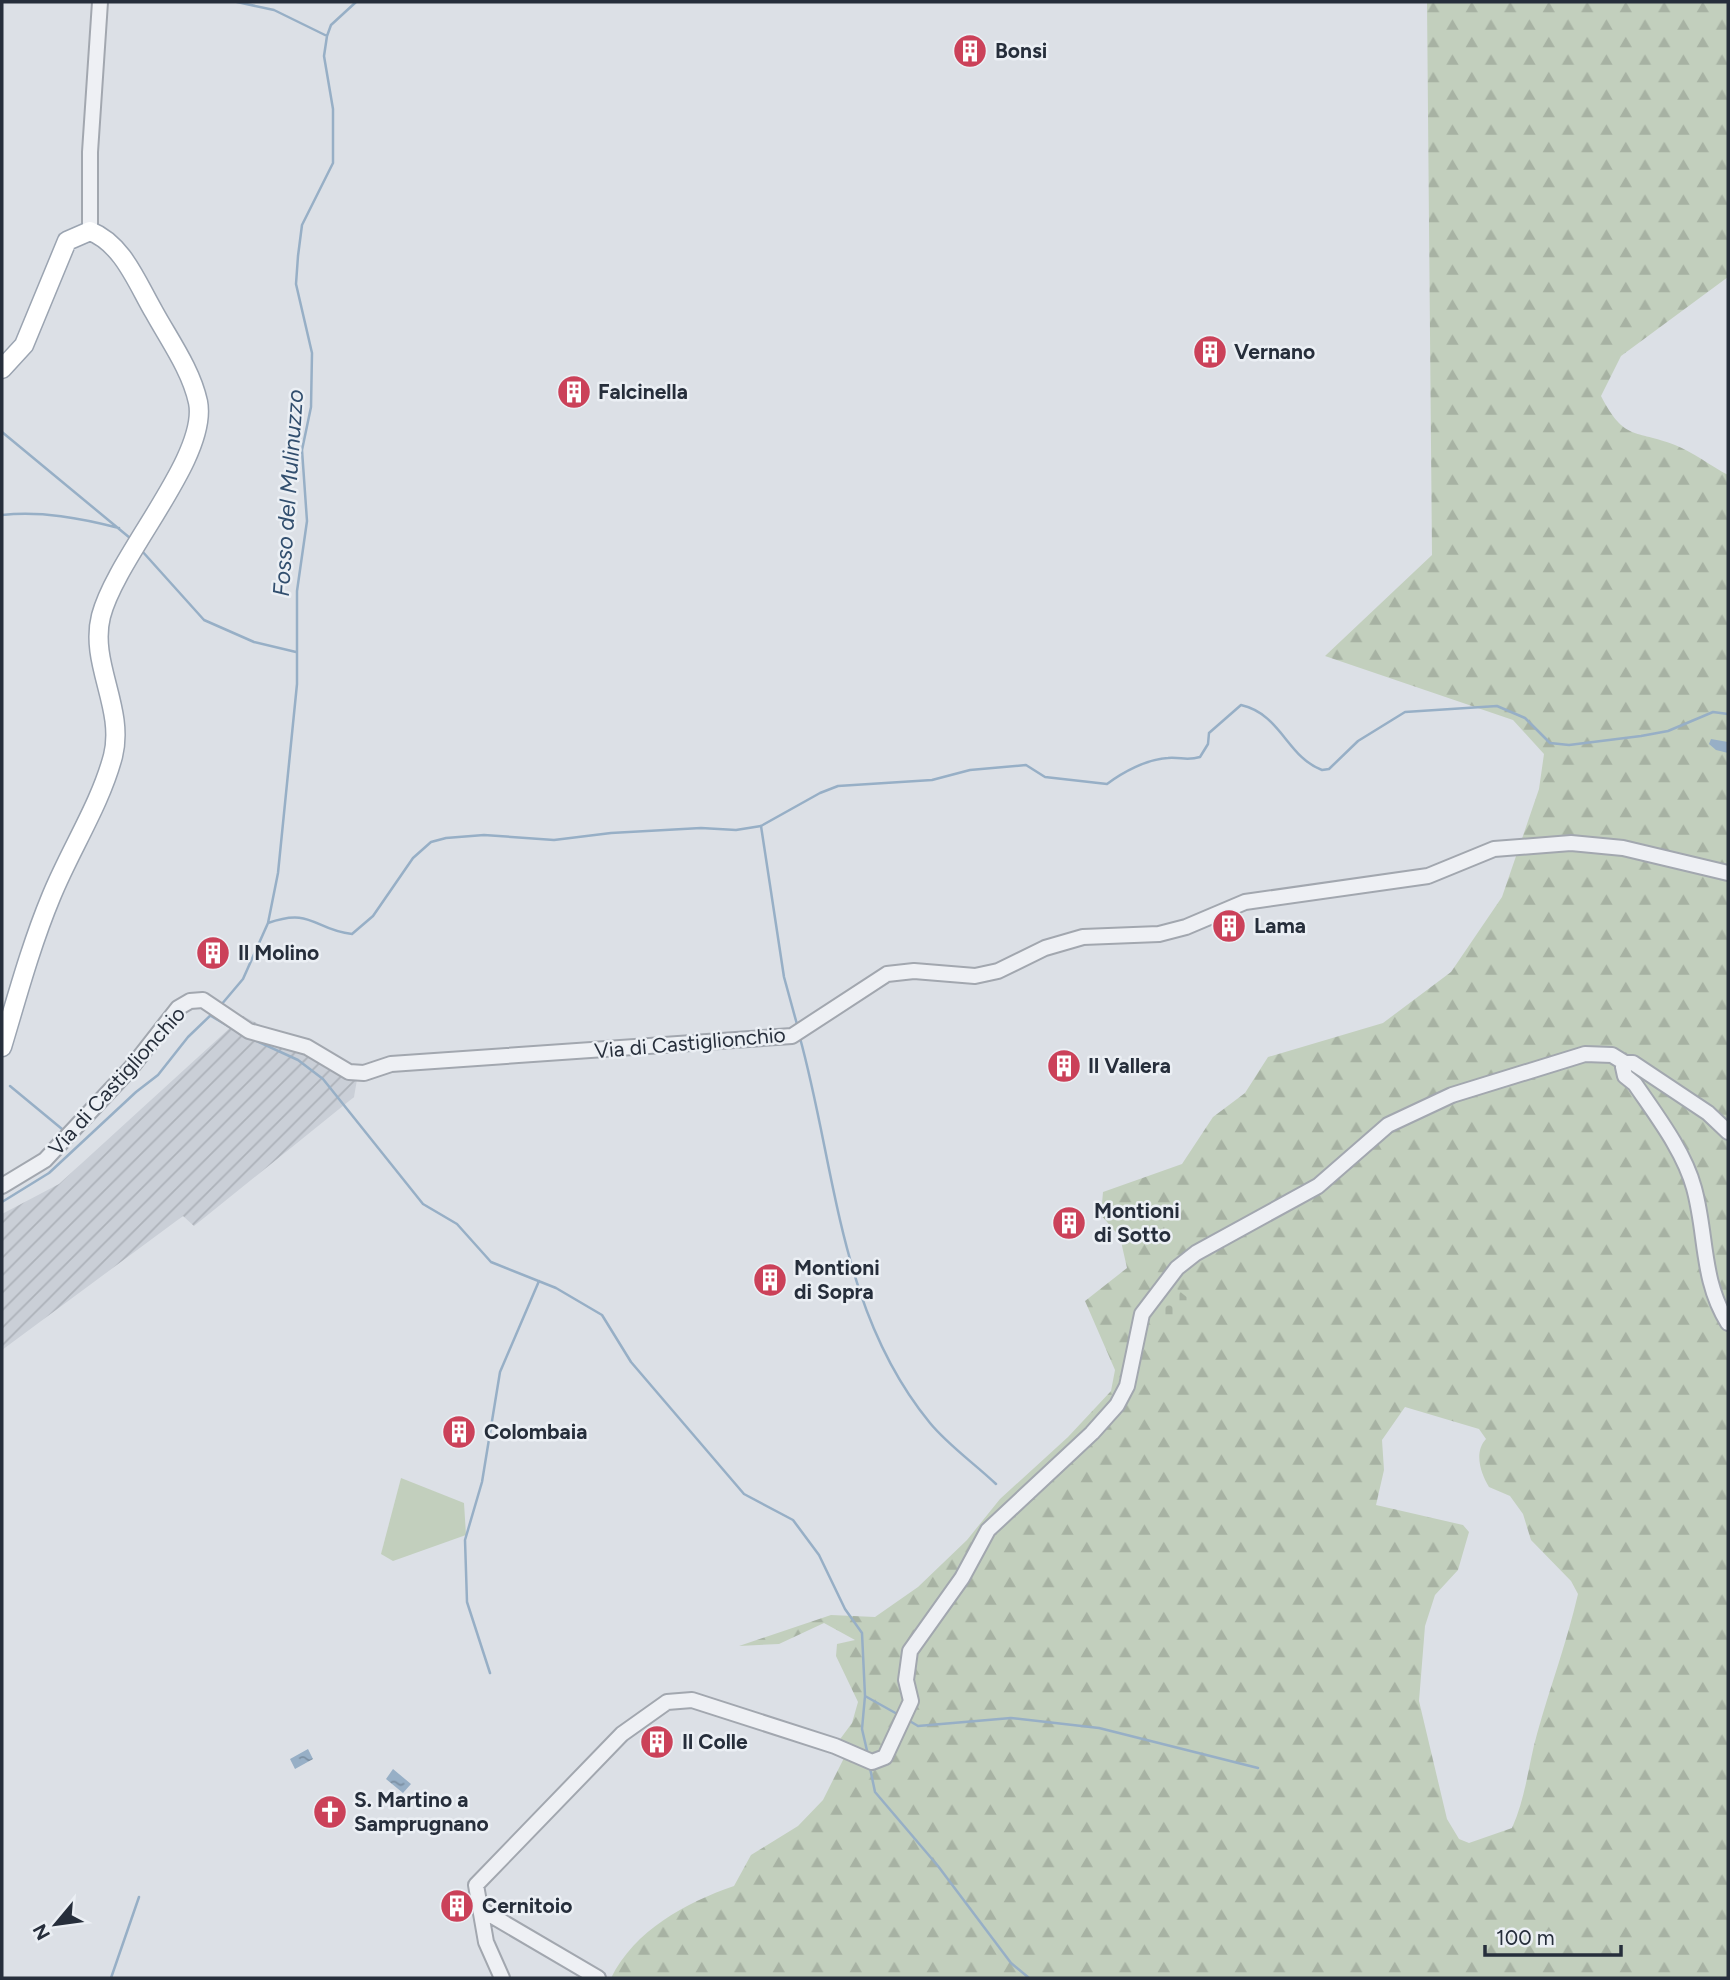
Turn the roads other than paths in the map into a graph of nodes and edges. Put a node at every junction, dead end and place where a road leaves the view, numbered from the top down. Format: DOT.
graph roads {
  1 [pos="100,2"];
  2 [pos="90,231"];
  3 [pos="2,369"];
  4 [pos="1728,873"];
  5 [pos="2,1047"];
  6 [pos="1625,1063"];
  7 [pos="1728,1132"];
  8 [pos="2,1186"];
  9 [pos="1728,1323"];
  10 [pos="482,1910"];
  11 [pos="502,1978"];
  12 [pos="598,1978"];
  1 -- 2 [label="street"];
  2 -- 3 [label="main road"];
  2 -- 5 [label="main road"];
  4 -- 8 [label="street, Via di Castiglionchio"];
  6 -- 7 [label="street"];
  6 -- 9 [label="street"];
  6 -- 10 [label="street"];
  10 -- 11 [label="street"];
  10 -- 12 [label="street"];
}
